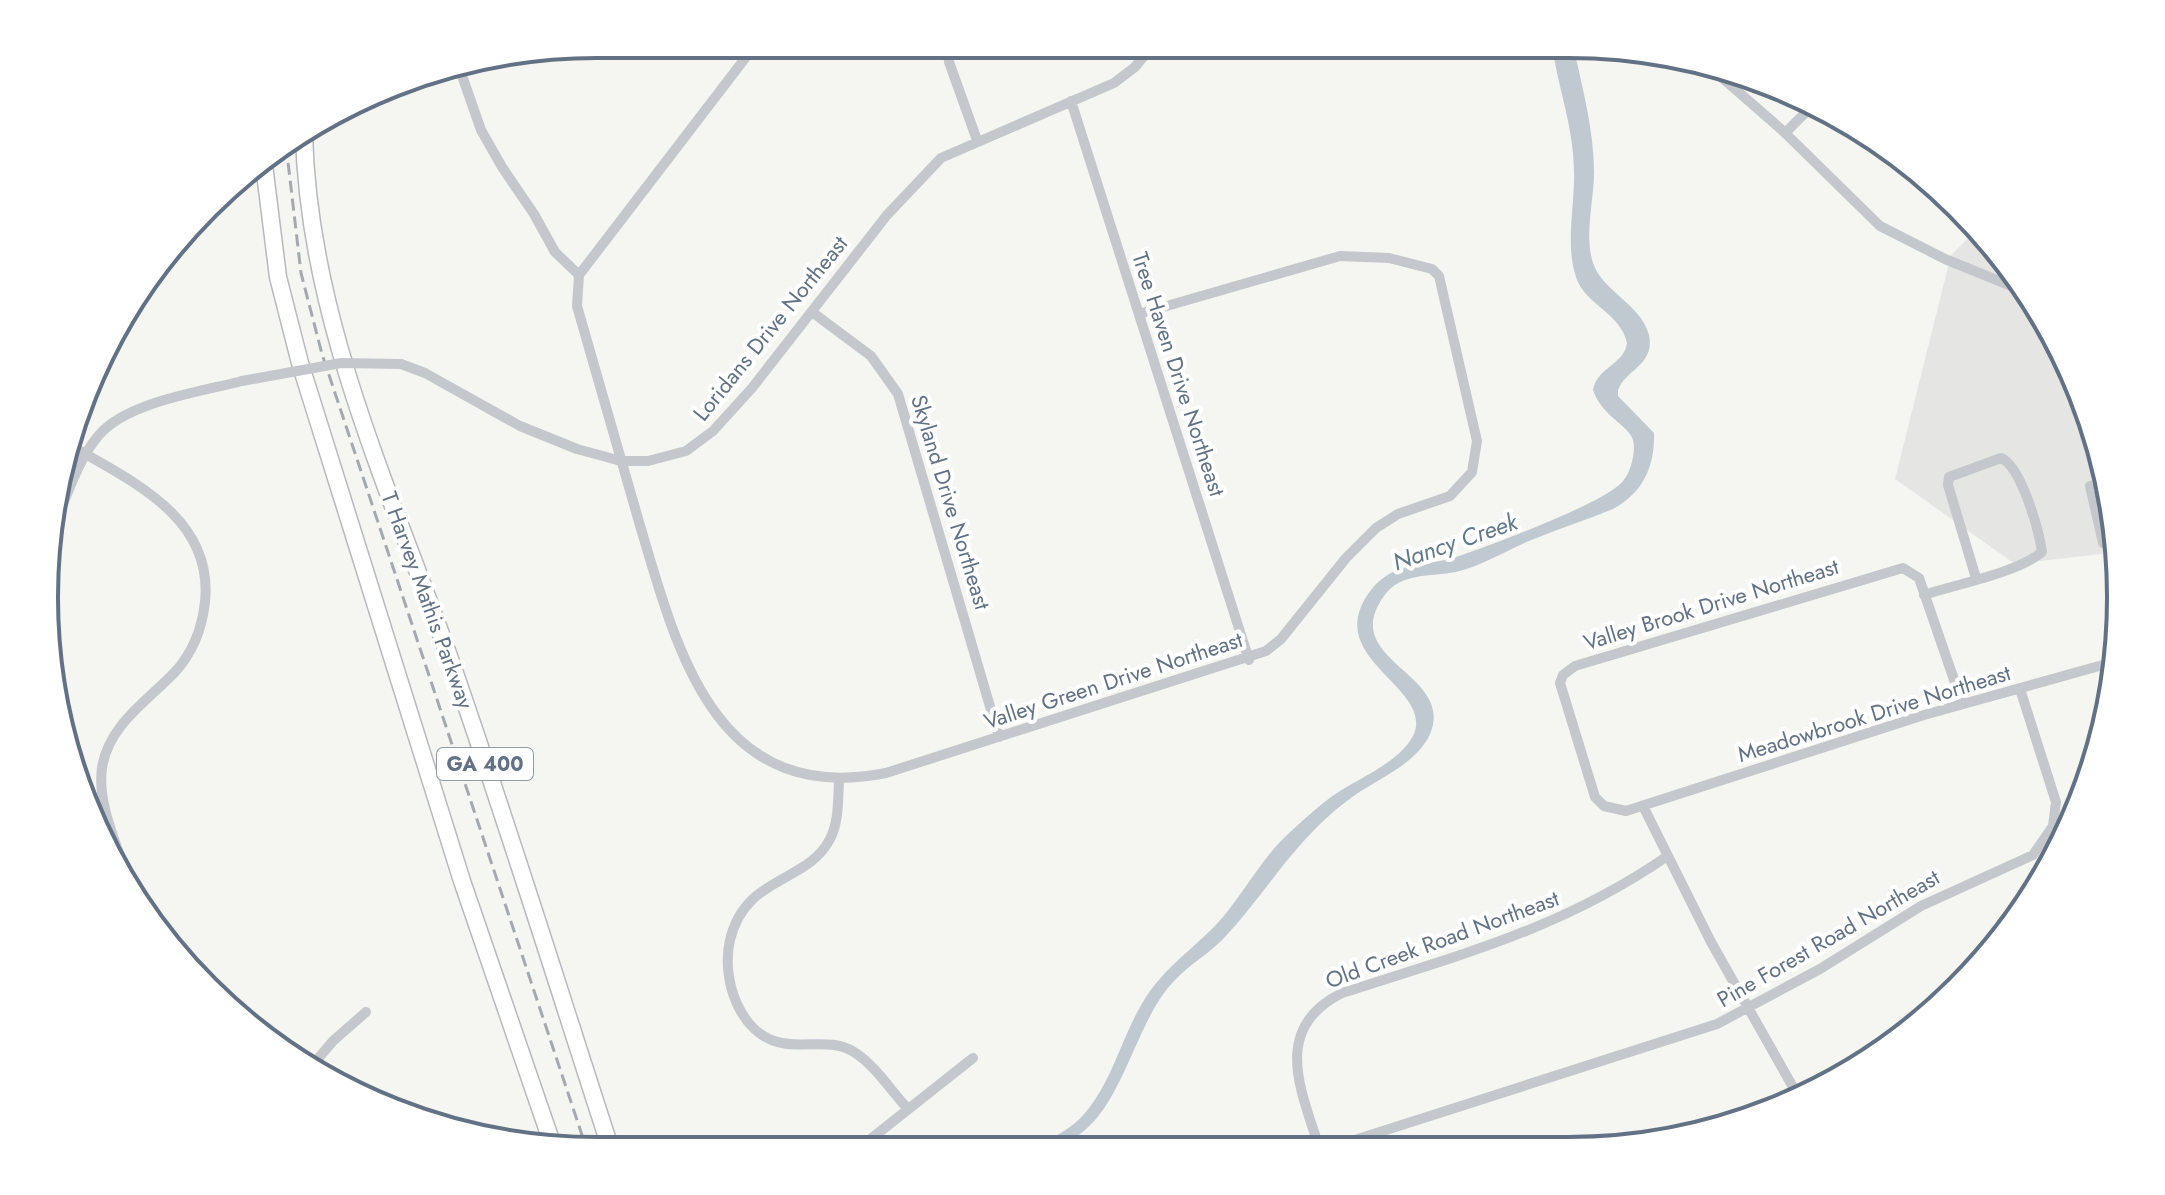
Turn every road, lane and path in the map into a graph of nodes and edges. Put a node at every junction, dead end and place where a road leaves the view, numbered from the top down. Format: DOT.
graph roads {
  1 [pos="745,58"];
  2 [pos="949,58"];
  3 [pos="1141,58"];
  4 [pos="462,75"];
  5 [pos="1728,83"];
  6 [pos="1071,101"];
  7 [pos="1804,113"];
  8 [pos="1785,133"];
  9 [pos="977,140"];
  10 [pos="305,145"];
  11 [pos="265,172"];
  12 [pos="579,275"];
  13 [pos="2006,284"];
  14 [pos="812,312"];
  15 [pos="1139,314"];
  16 [pos="79,450"];
  17 [pos="85,454"];
  18 [pos="621,461"];
  19 [pos="2095,485"];
  20 [pos="68,493"];
  21 [pos="2103,543"];
  22 [pos="1976,578"];
  23 [pos="1924,595"];
  24 [pos="1249,660"];
  25 [pos="2102,665"];
  26 [pos="2020,689"];
  27 [pos="1962,703"];
  28 [pos="999,737"];
  29 [pos="839,780"];
  30 [pos="1643,806"];
  31 [pos="115,837"];
  32 [pos="1666,857"];
  33 [pos="1751,1009"];
  34 [pos="366,1012"];
  35 [pos="973,1058"];
  36 [pos="318,1059"];
  37 [pos="1793,1087"];
  38 [pos="908,1109"];
  39 [pos="549,1135"];
  40 [pos="607,1137"];
  41 [pos="873,1137"];
  42 [pos="1316,1137"];
  43 [pos="1365,1137"];
  1 -- 12 [label="street"];
  2 -- 9 [label="street"];
  3 -- 6 [label="street, Loridans Drive Northeast"];
  4 -- 12 [label="street"];
  5 -- 8 [label="street"];
  6 -- 9 [label="street, Loridans Drive Northeast"];
  6 -- 15 [label="street, Tree Haven Drive Northeast"];
  7 -- 8 [label="street"];
  8 -- 13 [label="street"];
  9 -- 14 [label="street, Loridans Drive Northeast"];
  10 -- 40 [label="highway, T Harvey Mathis Parkway / GA 400"];
  11 -- 39 [label="highway, GA 400"];
  12 -- 18 [label="street, Valley Green Drive Northeast"];
  14 -- 18 [label="street, Loridans Drive Northeast"];
  14 -- 28 [label="street, Skyland Drive Northeast"];
  15 -- 24 [label="street, Tree Haven Drive Northeast"];
  15 -- 24 [label="street, Valley Green Drive Northeast"];
  16 -- 17 [label="street"];
  17 -- 18 [label="street, Loridans Drive Northeast, bridge"];
  17 -- 20 [label="street, Loridans Drive Northeast"];
  17 -- 31 [label="street"];
  18 -- 29 [label="street, Valley Green Drive Northeast"];
  19 -- 21 [label="street"];
  22 -- 22 [label="street"];
  22 -- 23 [label="street"];
  23 -- 27 [label="street, Valley Brook Drive Northeast"];
  23 -- 30 [label="street, Valley Brook Drive Northeast"];
  24 -- 28 [label="street, Valley Green Drive Northeast"];
  25 -- 26 [label="street, Meadowbrook Drive Northeast"];
  26 -- 27 [label="street, Meadowbrook Drive Northeast"];
  26 -- 33 [label="street, Pine Forest Road Northeast"];
  27 -- 30 [label="street, Meadowbrook Drive Northeast"];
  28 -- 29 [label="street, Valley Green Drive Northeast"];
  29 -- 38 [label="street"];
  30 -- 32 [label="street"];
  32 -- 33 [label="street"];
  32 -- 42 [label="street, Old Creek Road Northeast"];
  33 -- 37 [label="street"];
  33 -- 43 [label="street, Pine Forest Road Northeast"];
  34 -- 36 [label="street"];
  35 -- 38 [label="street"];
  38 -- 41 [label="street"];
}
